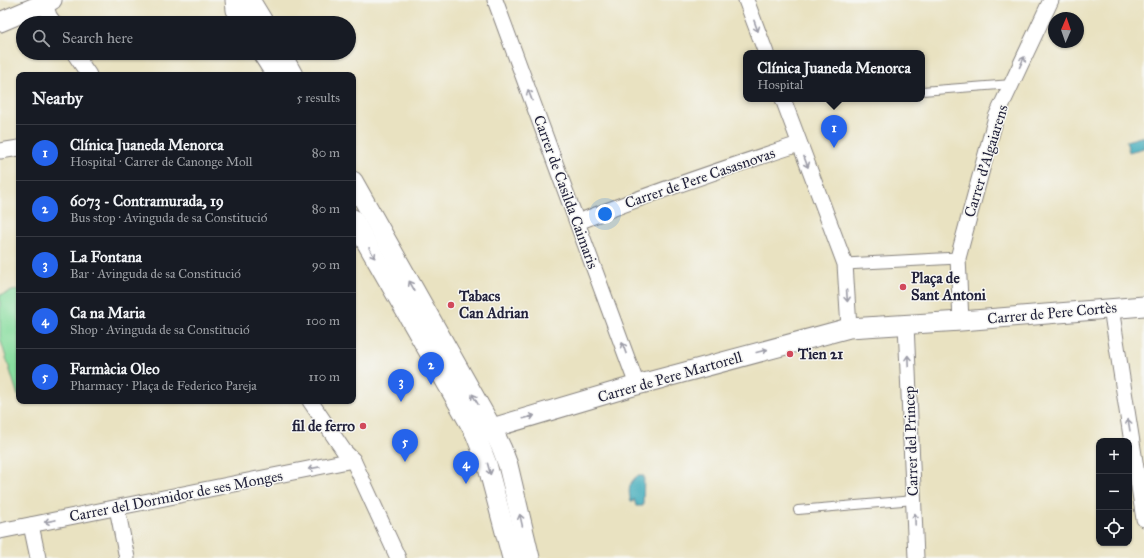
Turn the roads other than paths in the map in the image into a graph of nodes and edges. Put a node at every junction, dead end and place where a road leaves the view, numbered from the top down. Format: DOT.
graph roads {
  1 [pos="235,0"];
  2 [pos="250,0"];
  3 [pos="495,0"];
  4 [pos="746,0"];
  5 [pos="1051,0"];
  6 [pos="48,1"];
  7 [pos="49,16"];
  8 [pos="240,16"];
  9 [pos="260,16"];
  10 [pos="0,22"];
  11 [pos="765,50"];
  12 [pos="79,60"];
  13 [pos="266,60"];
  14 [pos="285,60"];
  15 [pos="87,72"];
  16 [pos="274,72"];
  17 [pos="291,72"];
  18 [pos="1012,84"];
  19 [pos="925,91"];
  20 [pos="784,102"];
  21 [pos="800,144"];
  22 [pos="16,148"];
  23 [pos="0,151"];
  24 [pos="356,187"];
  25 [pos="578,222"];
  26 [pos="356,224"];
  27 [pos="958,258"];
  28 [pos="845,264"];
  29 [pos="1144,306"];
  30 [pos="1111,308"];
  31 [pos="961,321"];
  32 [pos="906,324"];
  33 [pos="848,328"];
  34 [pos="637,385"];
  35 [pos="312,404"];
  36 [pos="478,433"];
  37 [pos="356,459"];
  38 [pos="914,500"];
  39 [pos="117,508"];
  40 [pos="798,510"];
  41 [pos="1144,519"];
  42 [pos="31,525"];
  43 [pos="0,531"];
  44 [pos="38,558"];
  45 [pos="127,558"];
  46 [pos="398,558"];
  47 [pos="512,558"];
  48 [pos="530,558"];
  49 [pos="916,558"];
  1 -- 8 [label="street"];
  2 -- 9 [label="street"];
  25 -- 3 [label="street, Carrer de Casilda Caimaris, one-way"];
  4 -- 11 [label="street, one-way"];
  18 -- 5 [label="street, Carrer d'Algaiarens, one-way"];
  6 -- 7 [label="street"];
  6 -- 10 [label="street"];
  12 -- 15 [label="street"];
  13 -- 16 [label="street"];
  14 -- 17 [label="street"];
  18 -- 19 [label="lane"];
  18 -- 27 [label="street, Carrer d'Algaiarens"];
  20 -- 21 [label="street"];
  21 -- 25 [label="street, Carrer de Pere Casasnovas"];
  21 -- 28 [label="street, one-way"];
  22 -- 23 [label="street"];
  36 -- 24 [label="street, one-way"];
  34 -- 25 [label="street, Carrer de Casilda Caimaris, one-way"];
  26 -- 36 [label="street, one-way"];
  27 -- 28 [label="street"];
  27 -- 31 [label="street"];
  28 -- 33 [label="street, one-way"];
  29 -- 30 [label="street, Carrer de Pere Cortès"];
  30 -- 31 [label="street, Carrer de Pere Cortès"];
  41 -- 30 [label="street, one-way"];
  31 -- 32 [label="street"];
  32 -- 33 [label="street"];
  38 -- 32 [label="street, Carrer del Princep, one-way"];
  34 -- 33 [label="street, Carrer de Pere Martorell, one-way"];
  36 -- 34 [label="street, Carrer de Pere Martorell, one-way"];
  35 -- 37 [label="street"];
  36 -- 47 [label="street, one-way"];
  48 -- 36 [label="street, one-way"];
  37 -- 39 [label="street, Carrer del Dormidor de ses Monges, one-way"];
  37 -- 46 [label="street"];
  38 -- 40 [label="lane"];
  49 -- 38 [label="street, Carrer del Princep, one-way"];
  39 -- 42 [label="street, Carrer del Dormidor de ses Monges, one-way"];
  39 -- 45 [label="street"];
  42 -- 43 [label="street, Carrer del Dormidor de ses Monges"];
  42 -- 44 [label="street"];
}
